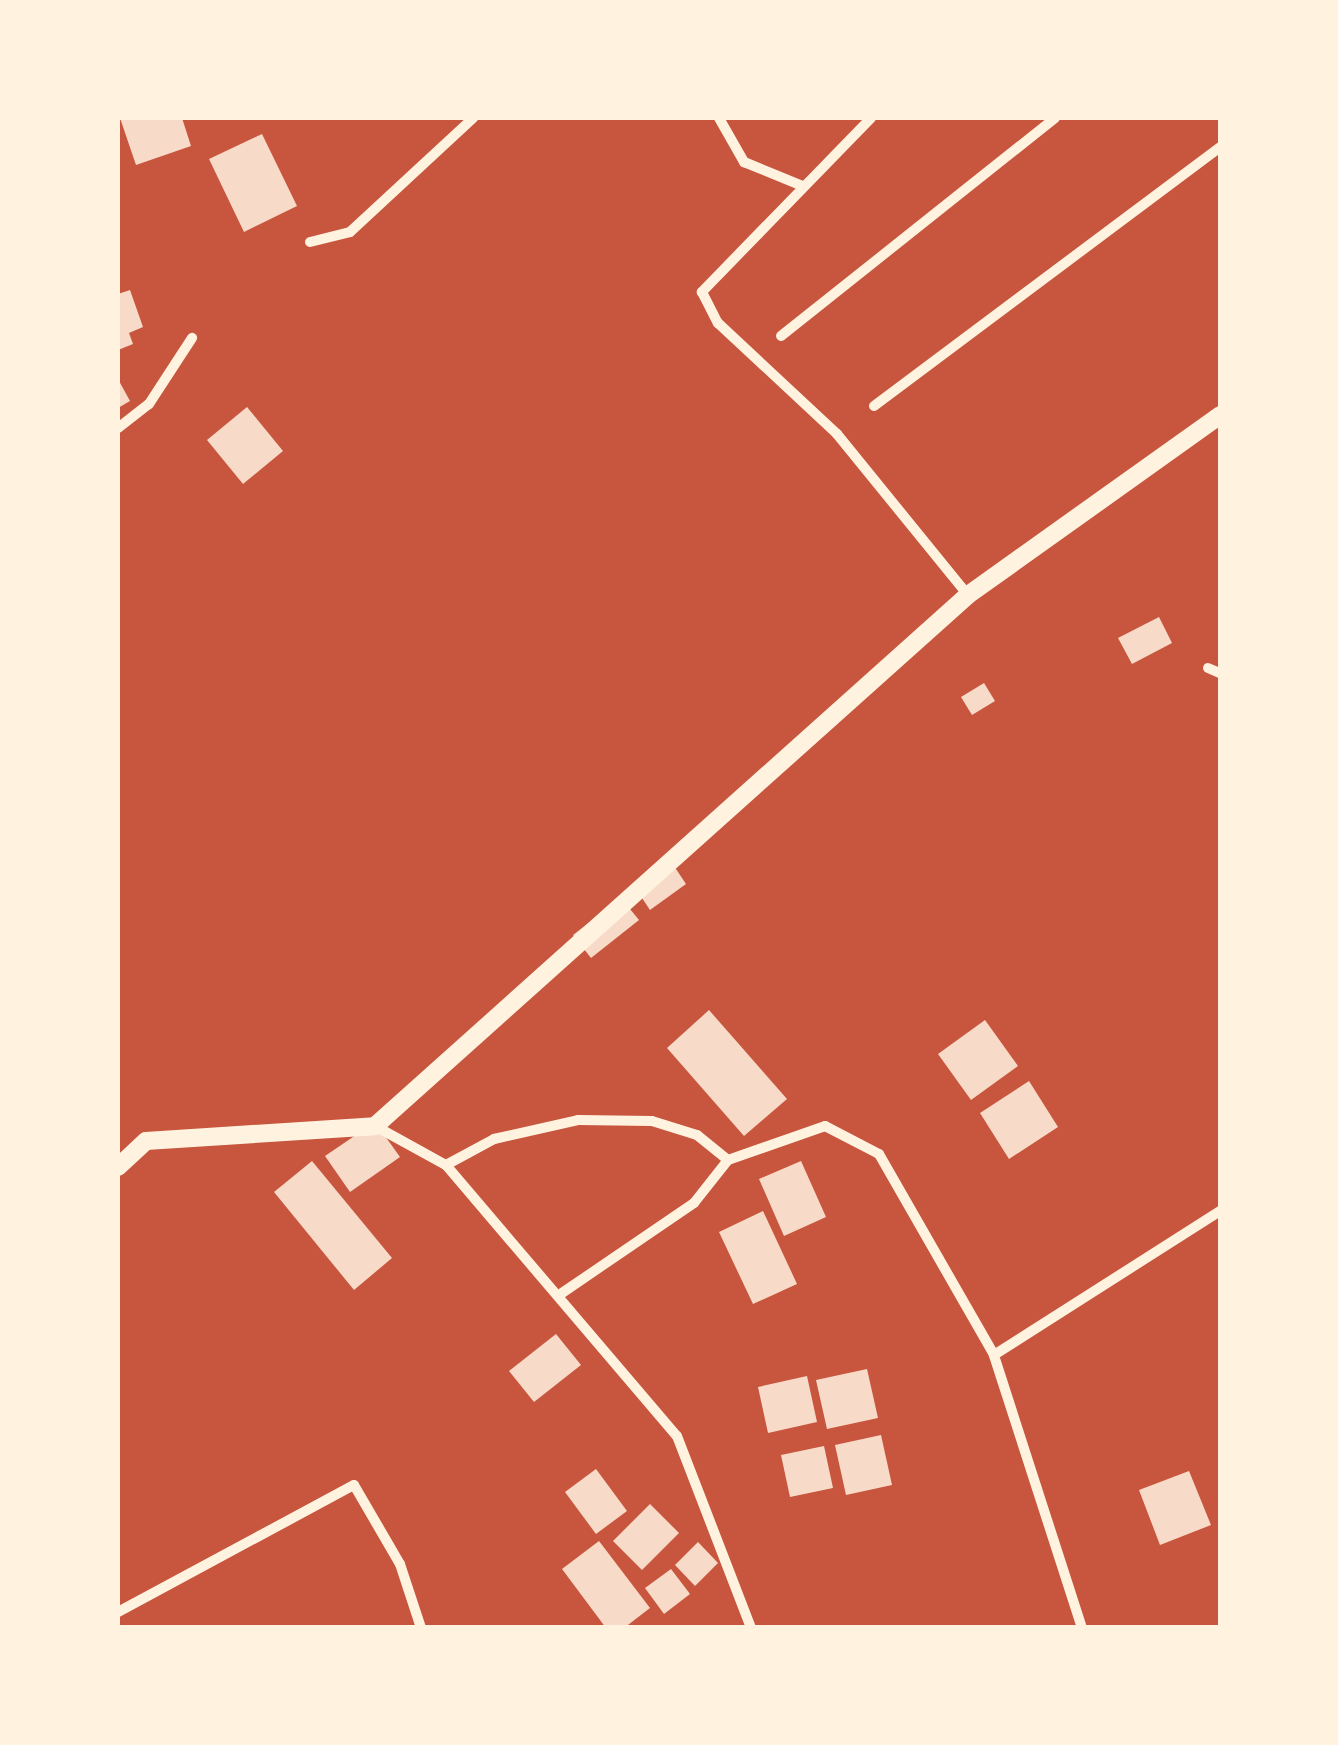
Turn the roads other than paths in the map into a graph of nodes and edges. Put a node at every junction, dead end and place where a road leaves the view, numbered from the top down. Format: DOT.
graph roads {
  1 [pos="473,118"];
  2 [pos="718,118"];
  3 [pos="872,118"];
  4 [pos="1055,118"];
  5 [pos="1220,147"];
  6 [pos="800,185"];
  7 [pos="310,242"];
  8 [pos="781,336"];
  9 [pos="192,338"];
  10 [pos="874,406"];
  11 [pos="1220,415"];
  12 [pos="118,428"];
  13 [pos="968,595"];
  14 [pos="1208,668"];
  15 [pos="1220,673"];
  16 [pos="375,1126"];
  17 [pos="728,1160"];
  18 [pos="446,1165"];
  19 [pos="118,1167"];
  20 [pos="1220,1211"];
  21 [pos="562,1294"];
  22 [pos="994,1355"];
  23 [pos="118,1612"];
  24 [pos="421,1628"];
  25 [pos="751,1628"];
  26 [pos="1082,1628"];
  1 -- 7 [label="street"];
  2 -- 6 [label="street"];
  3 -- 6 [label="street"];
  4 -- 8 [label="street"];
  5 -- 10 [label="street"];
  6 -- 13 [label="street"];
  9 -- 12 [label="street"];
  11 -- 13 [label="street"];
  13 -- 16 [label="street"];
  14 -- 15 [label="street"];
  16 -- 18 [label="street"];
  16 -- 19 [label="street"];
  17 -- 18 [label="street"];
  17 -- 21 [label="street"];
  17 -- 22 [label="street"];
  18 -- 21 [label="street"];
  20 -- 22 [label="street"];
  21 -- 25 [label="street"];
  22 -- 26 [label="street"];
  23 -- 24 [label="street"];
}
